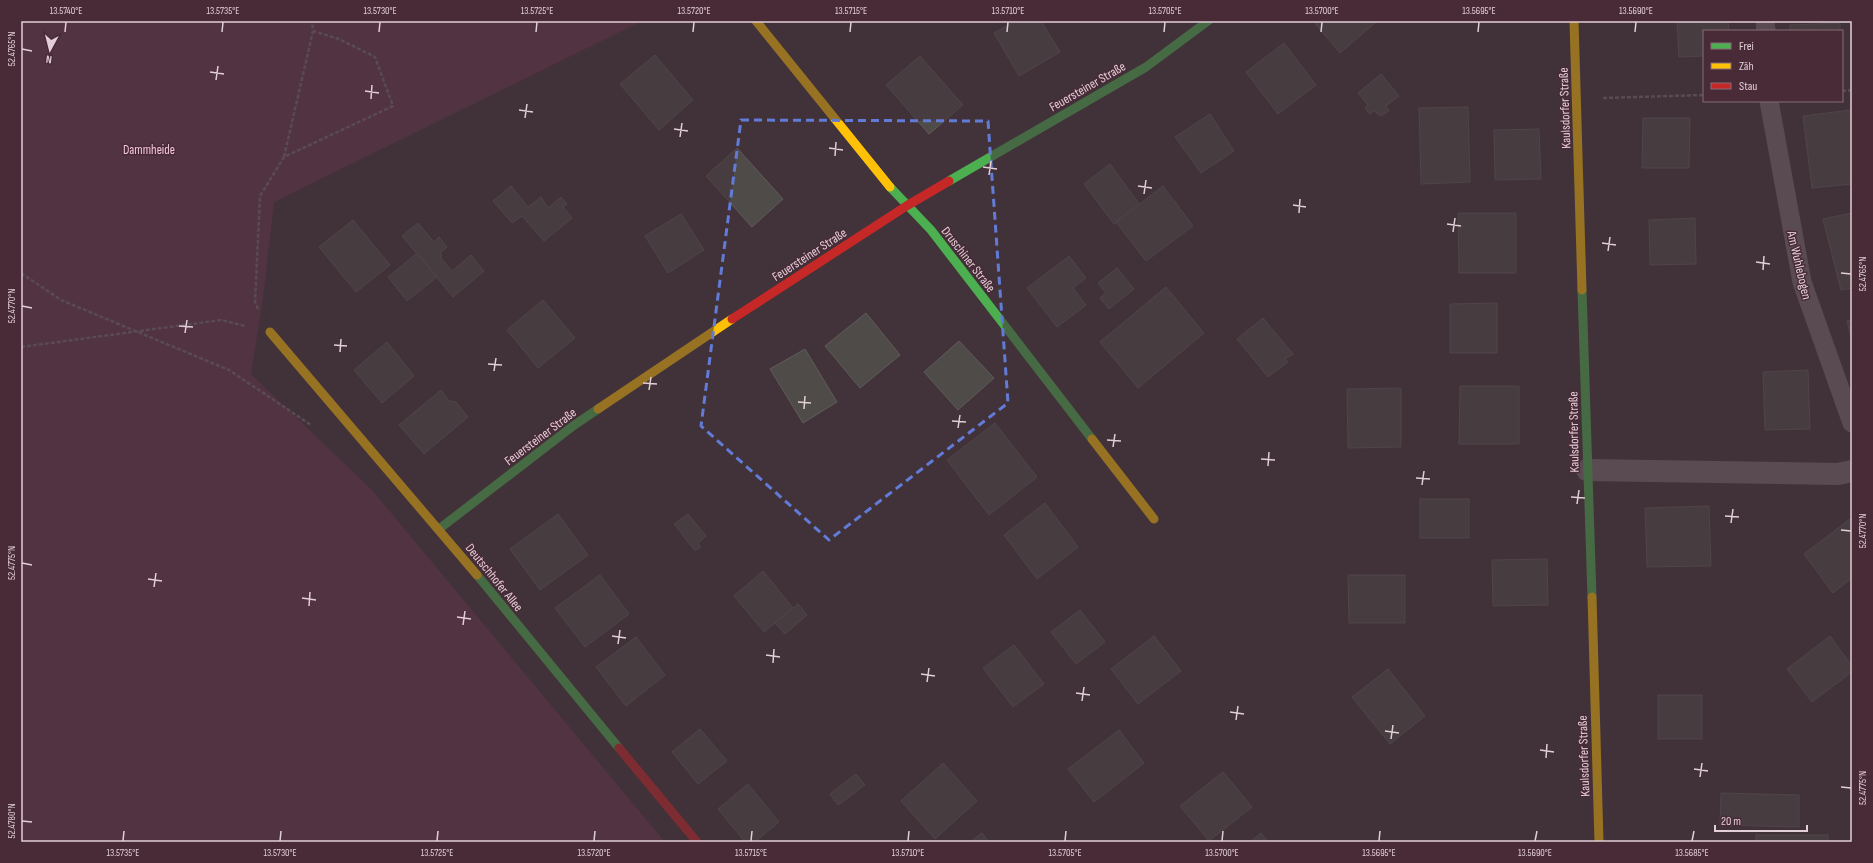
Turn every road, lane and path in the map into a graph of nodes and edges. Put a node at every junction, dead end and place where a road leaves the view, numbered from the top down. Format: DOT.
graph roads {
  1 [pos="312,21"];
  2 [pos="756,21"];
  3 [pos="1208,21"];
  4 [pos="1574,21"];
  5 [pos="313,31"];
  6 [pos="1703,95"];
  7 [pos="1577,98"];
  8 [pos="1770,102"];
  9 [pos="284,157"];
  10 [pos="908,205"];
  11 [pos="21,273"];
  12 [pos="131,331"];
  13 [pos="270,332"];
  14 [pos="21,347"];
  15 [pos="1852,423"];
  16 [pos="313,426"];
  17 [pos="1587,470"];
  18 [pos="1852,471"];
  19 [pos="1154,520"];
  20 [pos="439,529"];
  21 [pos="697,842"];
  22 [pos="1599,842"];
  1 -- 5 [label="path"];
  2 -- 10 [label="street, Druschiner Straße"];
  3 -- 10 [label="street, Feuersteiner Straße"];
  4 -- 7 [label="street, Kaulsdorfer Straße"];
  5 -- 9 [label="path"];
  5 -- 9 [label="path"];
  6 -- 7 [label="path"];
  7 -- 17 [label="street, Kaulsdorfer Straße"];
  8 -- 15 [label="lane, Am Wuhlebogen"];
  9 -- 13 [label="path"];
  10 -- 19 [label="street, Druschiner Straße"];
  10 -- 20 [label="street, Feuersteiner Straße"];
  11 -- 12 [label="path"];
  12 -- 13 [label="path"];
  12 -- 14 [label="path"];
  12 -- 16 [label="path"];
  13 -- 20 [label="street, Deutschhofer Allee"];
  17 -- 18 [label="street"];
  17 -- 22 [label="street, Kaulsdorfer Straße"];
  20 -- 21 [label="street, Deutschhofer Allee"];
}
